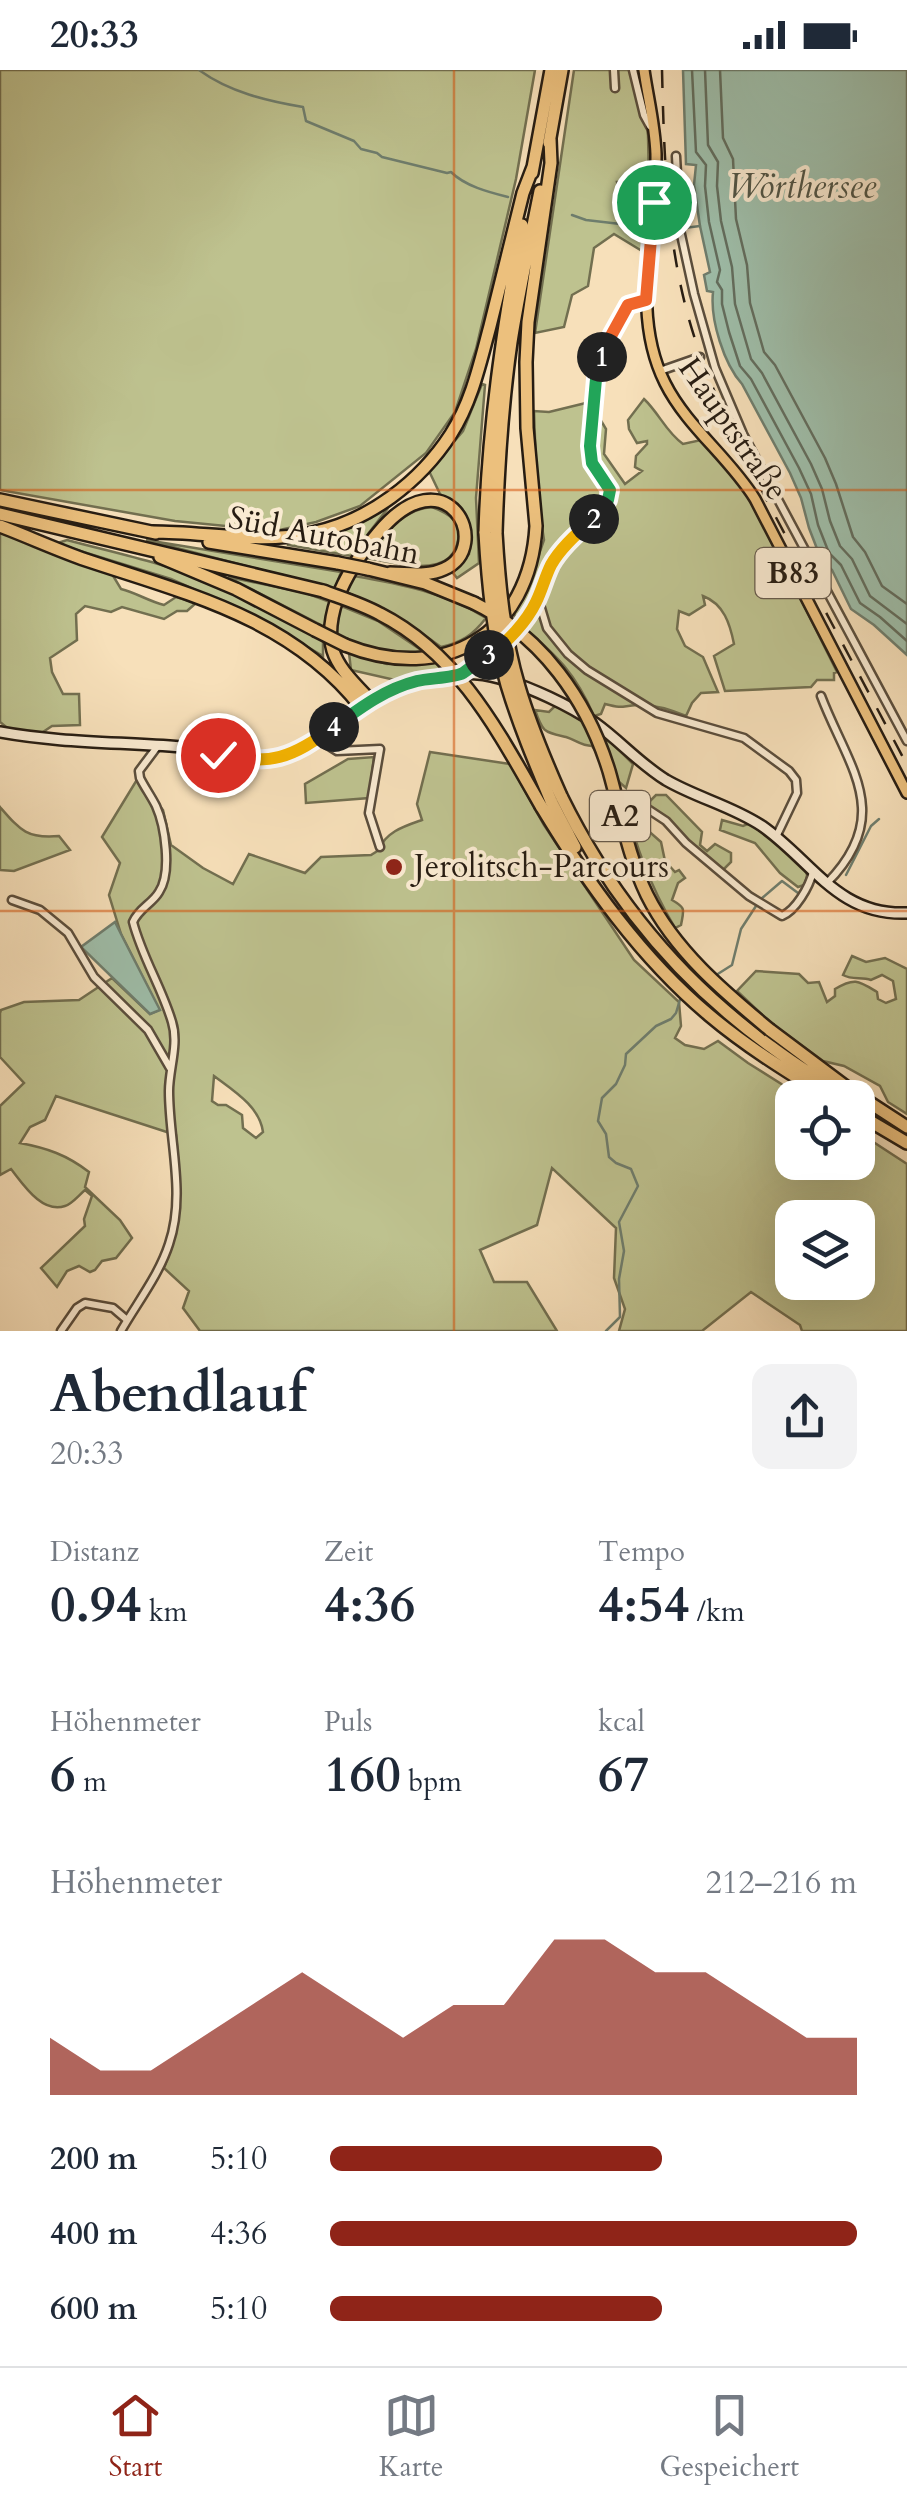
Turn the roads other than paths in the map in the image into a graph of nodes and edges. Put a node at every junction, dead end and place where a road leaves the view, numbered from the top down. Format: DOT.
graph roads {
  1 [pos="552,70"];
  2 [pos="562,70"];
  3 [pos="614,70"];
  4 [pos="633,70"];
  5 [pos="644,70"];
  6 [pos="615,88"];
  7 [pos="654,132"];
  8 [pos="550,140"];
  9 [pos="676,156"];
  10 [pos="504,294"];
  11 [pos="646,300"];
  12 [pos="700,358"];
  13 [pos="660,372"];
  14 [pos="0,500"];
  15 [pos="0,514"];
  16 [pos="0,526"];
  17 [pos="152,532"];
  18 [pos="491,533"];
  19 [pos="143,549"];
  20 [pos="390,572"];
  21 [pos="538,598"];
  22 [pos="460,675"];
  23 [pos="821,696"];
  24 [pos="366,704"];
  25 [pos="0,732"];
  26 [pos="318,739"];
  27 [pos="907,741"];
  28 [pos="157,747"];
  29 [pos="907,794"];
  30 [pos="628,796"];
  31 [pos="551,801"];
  32 [pos="776,837"];
  33 [pos="380,848"];
  34 [pos="813,872"];
  35 [pos="826,884"];
  36 [pos="12,900"];
  37 [pos="907,913"];
  38 [pos="762,1040"];
  39 [pos="170,1068"];
  40 [pos="809,1080"];
  41 [pos="875,1124"];
  42 [pos="907,1127"];
  43 [pos="907,1143"];
  44 [pos="127,1320"];
  45 [pos="61,1331"];
  46 [pos="120,1331"];
  1 -- 10 [label="highway"];
  2 -- 8 [label="highway, A2"];
  3 -- 6 [label="street"];
  4 -- 7 [label="street"];
  5 -- 7 [label="main road, B83"];
  7 -- 11 [label="main road, B83"];
  8 -- 18 [label="highway, A2"];
  8 -- 19 [label="highway, bridge"];
  9 -- 27 [label="street"];
  10 -- 17 [label="highway"];
  10 -- 18 [label="highway, A2"];
  11 -- 13 [label="main road, Hauptstraße / B83"];
  11 -- 21 [label="street"];
  12 -- 13 [label="street"];
  13 -- 29 [label="main road, Hauptstraße / B83"];
  14 -- 17 [label="highway, Süd Autobahn / A2"];
  15 -- 19 [label="highway, Süd Autobahn / A2"];
  16 -- 24 [label="highway"];
  17 -- 20 [label="highway, Süd Autobahn / A2, bridge"];
  18 -- 31 [label="highway, A2, bridge"];
  19 -- 31 [label="highway, Süd Autobahn / A2, bridge"];
  20 -- 24 [label="highway"];
  20 -- 38 [label="highway, Süd Autobahn / A2, bridge"];
  21 -- 22 [label="street"];
  21 -- 32 [label="street"];
  22 -- 24 [label="main road"];
  22 -- 32 [label="main road"];
  23 -- 35 [label="street"];
  24 -- 26 [label="main road"];
  25 -- 28 [label="main road"];
  26 -- 28 [label="main road"];
  26 -- 33 [label="street"];
  28 -- 39 [label="street"];
  30 -- 34 [label="street"];
  31 -- 38 [label="highway, A2"];
  31 -- 38 [label="highway, Süd Autobahn / A2"];
  32 -- 34 [label="main road"];
  34 -- 35 [label="main road"];
  35 -- 37 [label="main road"];
  36 -- 39 [label="street"];
  38 -- 40 [label="highway, Süd Autobahn / A2"];
  38 -- 42 [label="highway, Süd Autobahn / A2"];
  39 -- 44 [label="street"];
  41 -- 43 [label="highway"];
  44 -- 45 [label="street"];
  44 -- 46 [label="street"];
}
